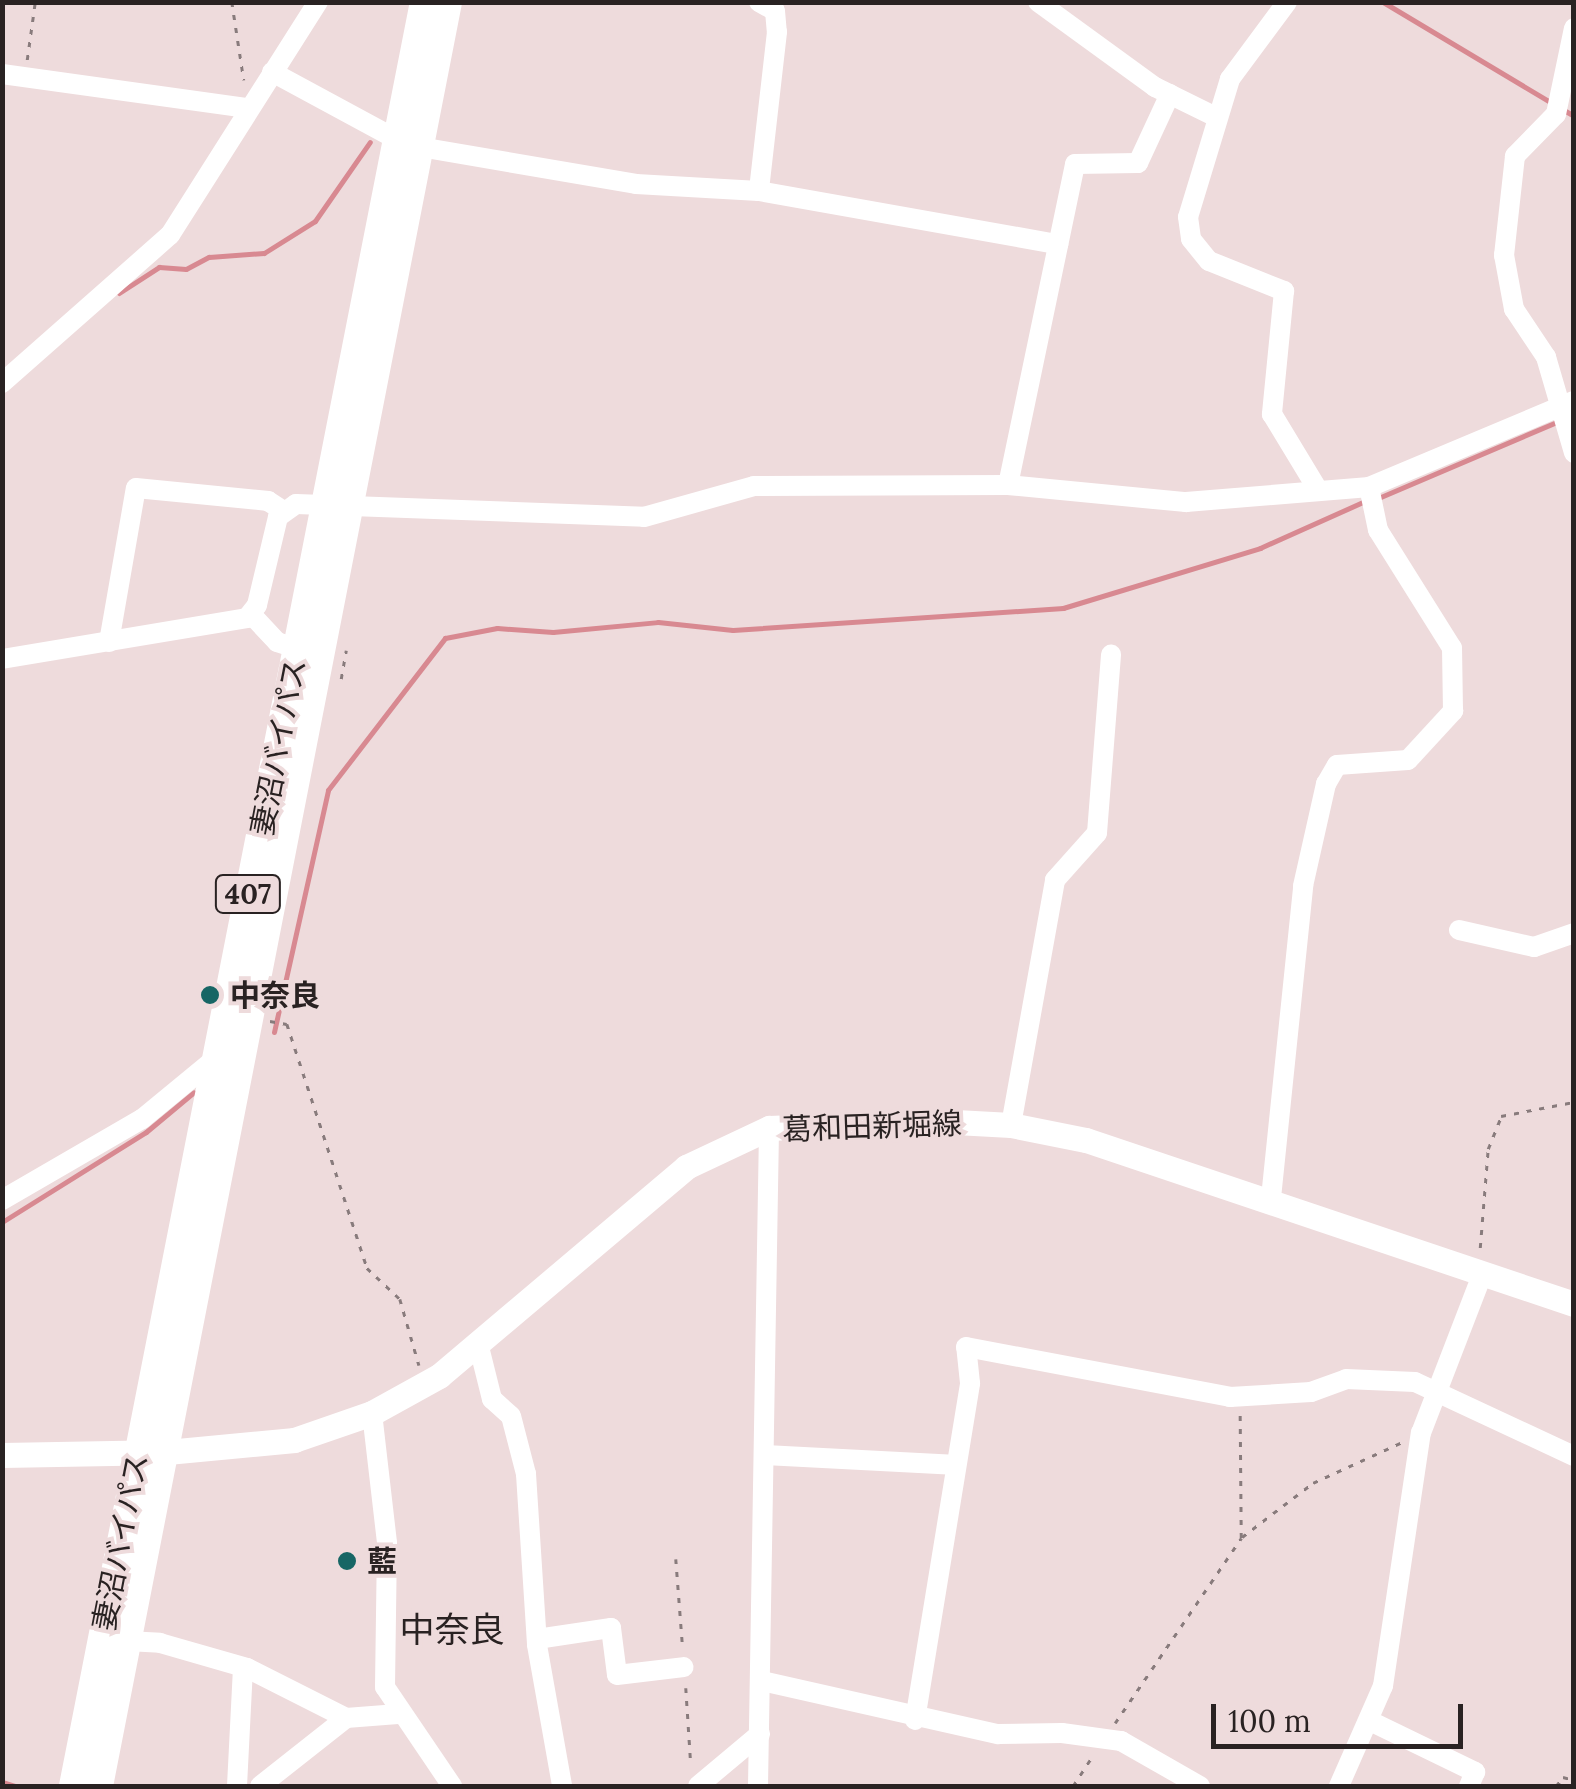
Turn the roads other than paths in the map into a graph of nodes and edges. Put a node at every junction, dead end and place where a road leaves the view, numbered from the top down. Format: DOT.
graph roads {
  1 [pos="318,2"];
  2 [pos="424,2"];
  3 [pos="448,2"];
  4 [pos="759,2"];
  5 [pos="1038,2"];
  6 [pos="1287,2"];
  7 [pos="1574,28"];
  8 [pos="272,72"];
  9 [pos="2,74"];
  10 [pos="1170,94"];
  11 [pos="248,108"];
  12 [pos="1214,116"];
  13 [pos="409,144"];
  14 [pos="759,191"];
  15 [pos="1058,244"];
  16 [pos="2,383"];
  17 [pos="1569,403"];
  18 [pos="1574,453"];
  19 [pos="1008,485"];
  20 [pos="1369,487"];
  21 [pos="1318,490"];
  22 [pos="337,508"];
  23 [pos="282,510"];
  24 [pos="251,614"];
  25 [pos="109,642"];
  26 [pos="298,649"];
  27 [pos="1111,655"];
  28 [pos="2,658"];
  29 [pos="1459,930"];
  30 [pos="1574,933"];
  31 [pos="216,1058"];
  32 [pos="1012,1125"];
  33 [pos="770,1128"];
  34 [pos="1271,1198"];
  35 [pos="2,1200"];
  36 [pos="1482,1274"];
  37 [pos="1574,1304"];
  38 [pos="478,1343"];
  39 [pos="1436,1388"];
  40 [pos="372,1413"];
  41 [pos="137,1451"];
  42 [pos="167,1452"];
  43 [pos="765,1455"];
  44 [pos="2,1456"];
  45 [pos="1574,1456"];
  46 [pos="953,1465"];
  47 [pos="537,1639"];
  48 [pos="127,1641"];
  49 [pos="244,1667"];
  50 [pos="684,1667"];
  51 [pos="762,1681"];
  52 [pos="398,1714"];
  53 [pos="346,1718"];
  54 [pos="915,1720"];
  55 [pos="1370,1721"];
  56 [pos="760,1734"];
  57 [pos="73,1786"];
  58 [pos="98,1786"];
  59 [pos="237,1786"];
  60 [pos="260,1786"];
  61 [pos="452,1786"];
  62 [pos="562,1786"];
  63 [pos="698,1786"];
  64 [pos="758,1786"];
  65 [pos="1200,1786"];
  66 [pos="1339,1786"];
  67 [pos="1469,1786"];
  1 -- 8 [label="street"];
  2 -- 13 [label="highway, 妻沼バイパス / 407"];
  3 -- 13 [label="highway, 妻沼バイパス / 407"];
  4 -- 14 [label="street"];
  5 -- 10 [label="street"];
  6 -- 12 [label="street"];
  7 -- 17 [label="street"];
  8 -- 11 [label="street"];
  8 -- 13 [label="street"];
  9 -- 11 [label="street"];
  10 -- 12 [label="street"];
  10 -- 15 [label="street"];
  11 -- 16 [label="street"];
  12 -- 21 [label="street"];
  13 -- 14 [label="street"];
  13 -- 22 [label="highway, 妻沼バイパス / 407"];
  14 -- 15 [label="street"];
  15 -- 19 [label="street"];
  17 -- 18 [label="street"];
  17 -- 20 [label="street"];
  19 -- 21 [label="street"];
  19 -- 22 [label="street"];
  20 -- 21 [label="street"];
  20 -- 34 [label="street"];
  22 -- 23 [label="street"];
  22 -- 26 [label="highway, 妻沼バイパス / 407"];
  22 -- 42 [label="highway, 妻沼バイパス / 407"];
  23 -- 24 [label="street"];
  23 -- 25 [label="street"];
  24 -- 25 [label="street"];
  24 -- 26 [label="street"];
  25 -- 28 [label="street"];
  26 -- 31 [label="highway, 妻沼バイパス / 407"];
  27 -- 32 [label="street"];
  29 -- 30 [label="street"];
  31 -- 35 [label="street"];
  31 -- 41 [label="highway, 妻沼バイパス / 407"];
  32 -- 33 [label="main road, 葛和田新堀線"];
  32 -- 34 [label="main road, 葛和田新堀線"];
  33 -- 38 [label="main road, 葛和田新堀線"];
  33 -- 43 [label="street"];
  34 -- 36 [label="main road, 葛和田新堀線"];
  36 -- 37 [label="main road, 葛和田新堀線"];
  36 -- 39 [label="street"];
  38 -- 40 [label="main road, 葛和田新堀線"];
  38 -- 47 [label="street"];
  39 -- 45 [label="street"];
  39 -- 46 [label="street"];
  39 -- 55 [label="street"];
  40 -- 42 [label="main road, 葛和田新堀線"];
  40 -- 52 [label="street"];
  41 -- 42 [label="main road, 葛和田新堀線"];
  41 -- 44 [label="main road, 葛和田新堀線"];
  41 -- 57 [label="highway, 妻沼バイパス / 407"];
  42 -- 48 [label="highway, 妻沼バイパス / 407"];
  43 -- 46 [label="street"];
  43 -- 51 [label="street"];
  46 -- 54 [label="street"];
  47 -- 50 [label="street"];
  47 -- 62 [label="street"];
  48 -- 49 [label="street"];
  48 -- 58 [label="highway, 妻沼バイパス / 407"];
  49 -- 53 [label="street"];
  49 -- 59 [label="street"];
  51 -- 54 [label="street"];
  51 -- 56 [label="street"];
  52 -- 53 [label="street"];
  52 -- 61 [label="street"];
  53 -- 60 [label="street"];
  54 -- 65 [label="street"];
  55 -- 66 [label="street"];
  55 -- 67 [label="street"];
  56 -- 63 [label="street"];
  56 -- 64 [label="street"];
}
